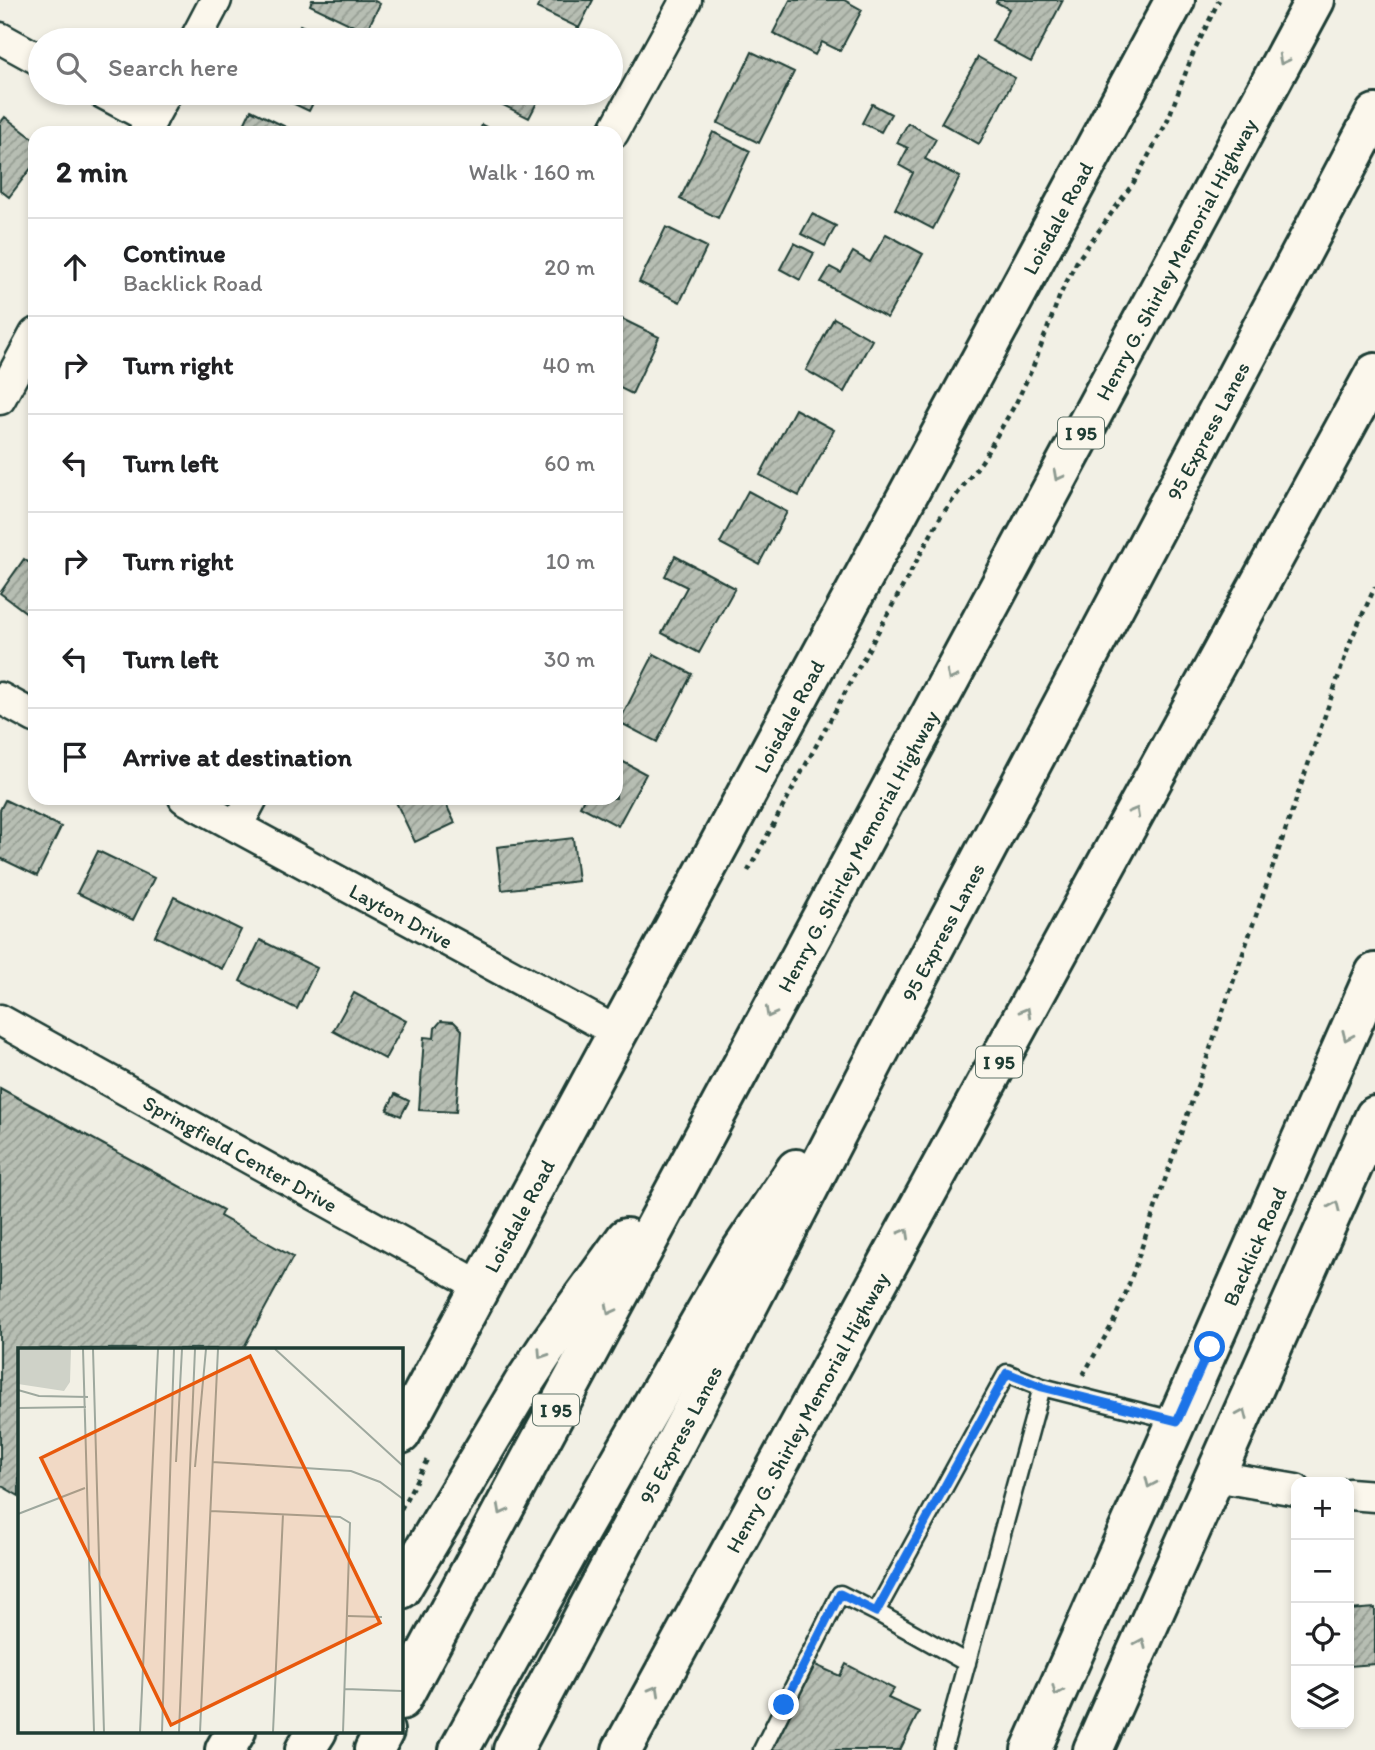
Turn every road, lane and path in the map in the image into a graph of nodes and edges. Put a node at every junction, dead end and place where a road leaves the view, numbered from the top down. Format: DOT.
graph roads {
  1 [pos="216,0"];
  2 [pos="686,0"];
  3 [pos="1175,0"];
  4 [pos="1219,0"];
  5 [pos="1315,0"];
  6 [pos="201,28"];
  7 [pos="0,38"];
  8 [pos="28,53"];
  9 [pos="119,105"];
  10 [pos="159,105"];
  11 [pos="1375,114"];
  12 [pos="148,126"];
  13 [pos="617,126"];
  14 [pos="28,347"];
  15 [pos="1375,373"];
  16 [pos="0,399"];
  17 [pos="1375,587"];
  18 [pos="0,698"];
  19 [pos="28,713"];
  20 [pos="197,805"];
  21 [pos="248,805"];
  22 [pos="237,826"];
  23 [pos="741,882"];
  24 [pos="1375,973"];
  25 [pos="0,1020"];
  26 [pos="617,1032"];
  27 [pos="880,1050"];
  28 [pos="1375,1116"];
  29 [pos="712,1120"];
  30 [pos="480,1286"];
  31 [pos="1042,1387"];
  32 [pos="1072,1394"];
  33 [pos="1177,1421"];
  34 [pos="417,1441"];
  35 [pos="1215,1476"];
  36 [pos="1291,1489"];
  37 [pos="1354,1494"];
  38 [pos="1375,1496"];
  39 [pos="402,1505"];
  40 [pos="402,1587"];
  41 [pos="876,1612"];
  42 [pos="967,1663"];
  43 [pos="402,1698"];
  44 [pos="235,1732"];
  45 [pos="316,1732"];
  46 [pos="383,1732"];
  47 [pos="225,1750"];
  48 [pos="305,1750"];
  49 [pos="374,1750"];
  50 [pos="459,1750"];
  51 [pos="513,1750"];
  52 [pos="622,1750"];
  53 [pos="762,1750"];
  54 [pos="943,1750"];
  55 [pos="1031,1750"];
  56 [pos="1093,1750"];
  1 -- 6 [label="street"];
  2 -- 13 [label="street"];
  3 -- 26 [label="main road, Loisdale Road"];
  4 -- 23 [label="path"];
  5 -- 29 [label="main road, Henry G. Shirley Memorial Highway / I 95, one-way"];
  7 -- 8 [label="street"];
  9 -- 12 [label="street"];
  10 -- 12 [label="street"];
  11 -- 27 [label="main road, 95 Express Lanes"];
  14 -- 16 [label="street"];
  52 -- 15 [label="main road, Henry G. Shirley Memorial Highway / I 95, one-way"];
  17 -- 32 [label="path"];
  18 -- 19 [label="street"];
  20 -- 22 [label="street, Layton Drive"];
  21 -- 22 [label="street"];
  22 -- 26 [label="street, Layton Drive"];
  24 -- 33 [label="main road, Backlick Road, one-way"];
  25 -- 30 [label="street, Springfield Center Drive"];
  26 -- 30 [label="main road, Loisdale Road"];
  27 -- 50 [label="main road"];
  27 -- 51 [label="main road, 95 Express Lanes"];
  35 -- 28 [label="main road, one-way"];
  29 -- 40 [label="main road, one-way"];
  29 -- 43 [label="main road, Henry G. Shirley Memorial Highway / I 95, one-way"];
  30 -- 34 [label="main road, Loisdale Road"];
  31 -- 32 [label="lane"];
  31 -- 41 [label="lane"];
  31 -- 42 [label="lane"];
  32 -- 33 [label="lane"];
  33 -- 55 [label="main road, Backlick Road, one-way"];
  34 -- 39 [label="path"];
  35 -- 36 [label="street"];
  56 -- 35 [label="main road, one-way"];
  37 -- 38 [label="street"];
  41 -- 42 [label="lane"];
  41 -- 53 [label="lane"];
  42 -- 54 [label="lane"];
  44 -- 47 [label="main road"];
  45 -- 48 [label="main road"];
  46 -- 49 [label="main road"];
}
